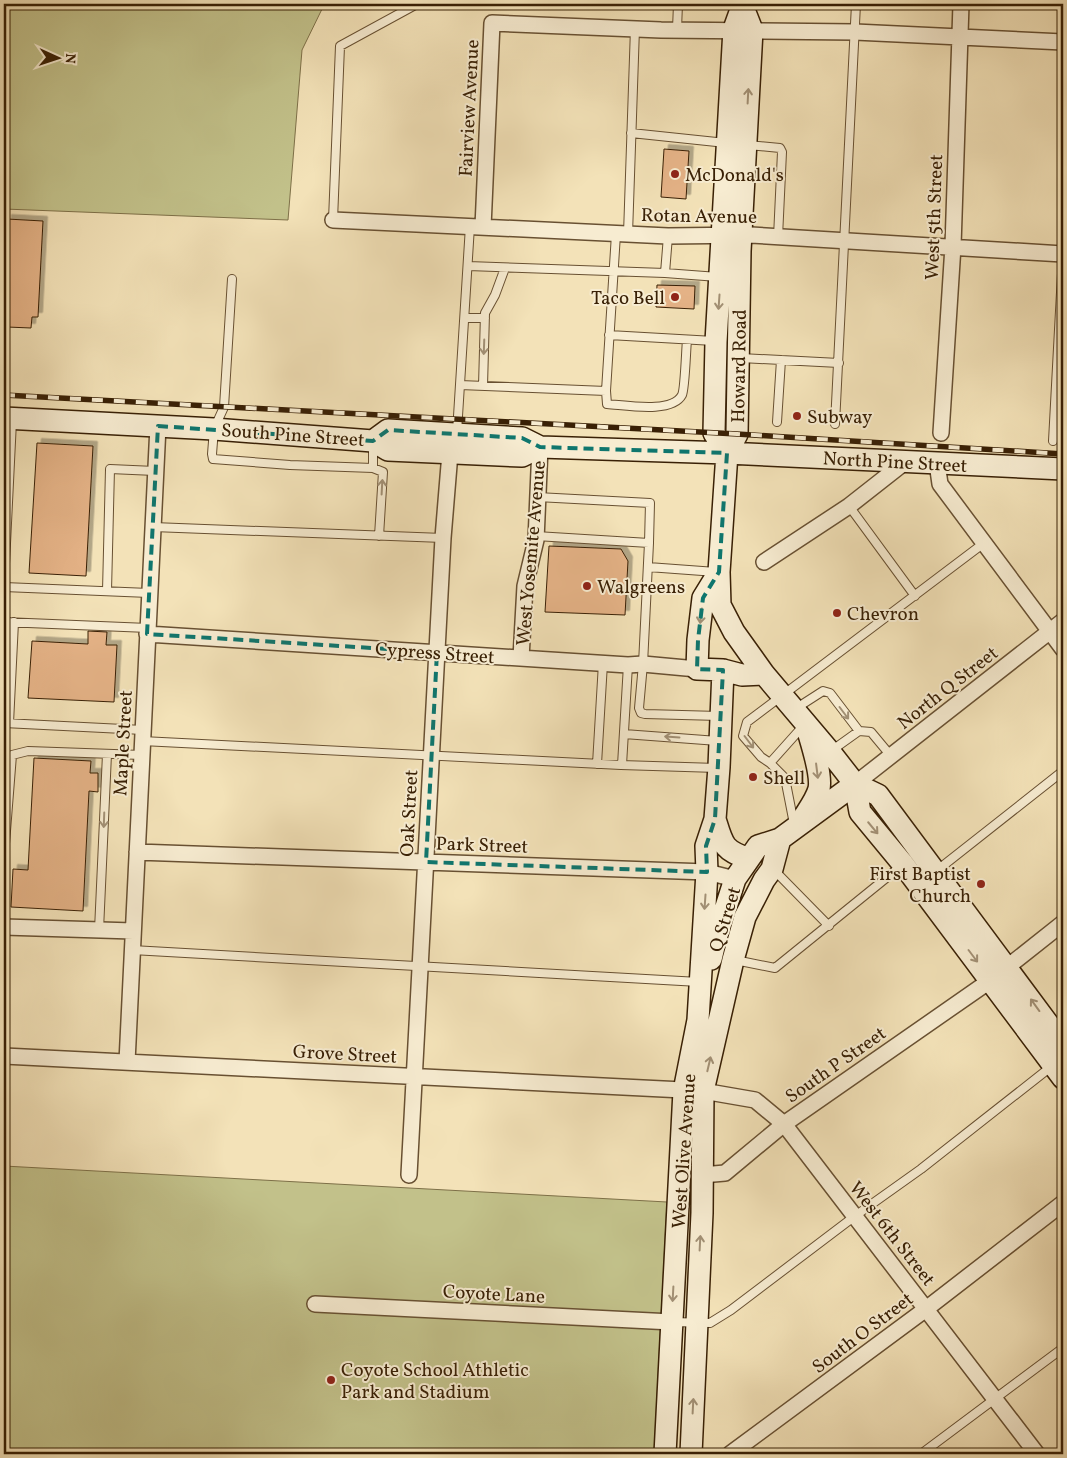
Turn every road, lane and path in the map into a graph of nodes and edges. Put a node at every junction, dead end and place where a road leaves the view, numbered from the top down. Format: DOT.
graph roads {
  1 [pos="416,4"];
  2 [pos="678,4"];
  3 [pos="856,4"];
  4 [pos="961,4"];
  5 [pos="743,6"];
  6 [pos="635,28"];
  7 [pos="677,29"];
  8 [pos="743,30"];
  9 [pos="855,32"];
  10 [pos="960,37"];
  11 [pos="1063,42"];
  12 [pos="631,133"];
  13 [pos="737,144"];
  14 [pos="333,220"];
  15 [pos="476,227"];
  16 [pos="622,234"];
  17 [pos="668,236"];
  18 [pos="732,236"];
  19 [pos="778,237"];
  20 [pos="844,240"];
  21 [pos="952,246"];
  22 [pos="1063,254"];
  23 [pos="468,266"];
  24 [pos="505,268"];
  25 [pos="613,271"];
  26 [pos="665,273"];
  27 [pos="720,277"];
  28 [pos="232,280"];
  29 [pos="464,318"];
  30 [pos="485,318"];
  31 [pos="610,335"];
  32 [pos="687,340"];
  33 [pos="716,342"];
  34 [pos="739,358"];
  35 [pos="781,360"];
  36 [pos="839,363"];
  37 [pos="460,385"];
  38 [pos="483,386"];
  39 [pos="606,390"];
  40 [pos="8,419"];
  41 [pos="777,422"];
  42 [pos="835,424"];
  43 [pos="158,426"];
  44 [pos="214,429"];
  45 [pos="941,433"];
  46 [pos="1053,441"];
  47 [pos="375,442"];
  48 [pos="453,443"];
  49 [pos="536,445"];
  50 [pos="727,453"];
  51 [pos="905,462"];
  52 [pos="937,463"];
  53 [pos="373,468"];
  54 [pos="1063,469"];
  55 [pos="155,471"];
  56 [pos="537,497"];
  57 [pos="849,506"];
  58 [pos="152,526"];
  59 [pos="379,536"];
  60 [pos="536,536"];
  61 [pos="443,538"];
  62 [pos="649,543"];
  63 [pos="984,543"];
  64 [pos="764,562"];
  65 [pos="648,568"];
  66 [pos="719,572"];
  67 [pos="4,585"];
  68 [pos="106,591"];
  69 [pos="149,593"];
  70 [pos="915,596"];
  71 [pos="1063,621"];
  72 [pos="4,622"];
  73 [pos="14,622"];
  74 [pos="148,631"];
  75 [pos="1050,631"];
  76 [pos="1063,649"];
  77 [pos="437,652"];
  78 [pos="521,658"];
  79 [pos="603,663"];
  80 [pos="636,664"];
  81 [pos="697,669"];
  82 [pos="723,670"];
  83 [pos="764,674"];
  84 [pos="794,710"];
  85 [pos="721,716"];
  86 [pos="6,723"];
  87 [pos="859,731"];
  88 [pos="624,734"];
  89 [pos="720,741"];
  90 [pos="142,742"];
  91 [pos="830,752"];
  92 [pos="107,754"];
  93 [pos="432,756"];
  94 [pos="891,756"];
  95 [pos="770,763"];
  96 [pos="597,764"];
  97 [pos="622,765"];
  98 [pos="719,768"];
  99 [pos="1063,771"];
  100 [pos="855,784"];
  101 [pos="715,819"];
  102 [pos="791,832"];
  103 [pos="137,852"];
  104 [pos="4,856"];
  105 [pos="749,859"];
  106 [pos="426,862"];
  107 [pos="903,864"];
  108 [pos="772,869"];
  109 [pos="707,872"];
  110 [pos="935,872"];
  111 [pos="735,879"];
  112 [pos="745,917"];
  113 [pos="1063,923"];
  114 [pos="829,926"];
  115 [pos="4,927"];
  116 [pos="99,930"];
  117 [pos="133,931"];
  118 [pos="132,950"];
  119 [pos="733,960"];
  120 [pos="420,966"];
  121 [pos="999,973"];
  122 [pos="700,982"];
  123 [pos="698,1020"];
  124 [pos="1063,1044"];
  125 [pos="4,1056"];
  126 [pos="127,1062"];
  127 [pos="1058,1071"];
  128 [pos="414,1076"];
  129 [pos="693,1091"];
  130 [pos="784,1124"];
  131 [pos="409,1175"];
  132 [pos="702,1175"];
  133 [pos="1063,1202"];
  134 [pos="855,1216"];
  135 [pos="315,1304"];
  136 [pos="926,1309"];
  137 [pos="672,1322"];
  138 [pos="697,1324"];
  139 [pos="1063,1348"];
  140 [pos="995,1399"];
  141 [pos="665,1454"];
  142 [pos="691,1454"];
  143 [pos="730,1454"];
  144 [pos="921,1454"];
  145 [pos="1037,1454"];
  1 -- 14 [label="lane"];
  2 -- 7 [label="lane"];
  3 -- 9 [label="lane"];
  4 -- 10 [label="street, West 5th Street"];
  5 -- 8 [label="main road, Howard Road"];
  6 -- 7 [label="street, Fairview Avenue"];
  6 -- 12 [label="lane"];
  6 -- 15 [label="street, Fairview Avenue"];
  7 -- 8 [label="street, Fairview Avenue"];
  8 -- 9 [label="street, Fairview Avenue"];
  8 -- 13 [label="main road, Howard Road"];
  9 -- 10 [label="street, Fairview Avenue"];
  9 -- 20 [label="lane"];
  10 -- 11 [label="street, Fairview Avenue"];
  10 -- 21 [label="street, West 5th Street"];
  12 -- 13 [label="lane"];
  12 -- 16 [label="lane"];
  13 -- 18 [label="main road, Howard Road"];
  13 -- 19 [label="lane"];
  14 -- 15 [label="street, Rotan Avenue"];
  15 -- 16 [label="street, Rotan Avenue"];
  15 -- 23 [label="lane"];
  16 -- 17 [label="street, Rotan Avenue"];
  16 -- 25 [label="lane"];
  17 -- 18 [label="street, Rotan Avenue"];
  17 -- 26 [label="lane"];
  18 -- 19 [label="street, Rotan Avenue"];
  18 -- 27 [label="main road, Howard Road"];
  18 -- 34 [label="main road, Howard Road"];
  19 -- 20 [label="street, Rotan Avenue"];
  20 -- 21 [label="street, Rotan Avenue"];
  20 -- 36 [label="lane"];
  21 -- 22 [label="street, Rotan Avenue"];
  21 -- 45 [label="street, West 5th Street"];
  22 -- 46 [label="lane"];
  23 -- 24 [label="lane"];
  23 -- 29 [label="lane"];
  24 -- 25 [label="lane"];
  24 -- 30 [label="lane"];
  25 -- 26 [label="lane"];
  25 -- 31 [label="lane"];
  26 -- 27 [label="lane"];
  27 -- 33 [label="main road, Howard Road, one-way"];
  28 -- 44 [label="lane"];
  29 -- 30 [label="lane"];
  29 -- 37 [label="lane"];
  30 -- 38 [label="lane, one-way"];
  31 -- 32 [label="lane"];
  31 -- 39 [label="lane"];
  32 -- 33 [label="lane"];
  32 -- 39 [label="lane"];
  33 -- 50 [label="main road, Howard Road"];
  34 -- 35 [label="lane"];
  34 -- 50 [label="main road, Howard Road"];
  35 -- 36 [label="lane"];
  35 -- 41 [label="lane"];
  36 -- 42 [label="lane"];
  37 -- 38 [label="lane"];
  37 -- 48 [label="lane"];
  38 -- 39 [label="lane"];
  40 -- 43 [label="main road, South Pine Street"];
  40 -- 67 [label="lane"];
  43 -- 44 [label="main road, South Pine Street"];
  43 -- 55 [label="street, Maple Street"];
  44 -- 47 [label="main road, South Pine Street"];
  44 -- 53 [label="lane"];
  47 -- 48 [label="main road, South Pine Street"];
  47 -- 53 [label="lane"];
  48 -- 49 [label="main road, South Pine Street"];
  48 -- 61 [label="street, Oak Street"];
  49 -- 50 [label="main road"];
  49 -- 56 [label="street, West Yosemite Avenue"];
  50 -- 51 [label="main road, North Pine Street"];
  50 -- 66 [label="main road"];
  51 -- 52 [label="main road, North Pine Street"];
  51 -- 57 [label="street"];
  52 -- 54 [label="main road, North Pine Street"];
  52 -- 63 [label="street"];
  59 -- 53 [label="lane, one-way"];
  55 -- 58 [label="street, Maple Street"];
  55 -- 68 [label="lane"];
  56 -- 60 [label="street, West Yosemite Avenue"];
  56 -- 62 [label="lane"];
  57 -- 64 [label="street"];
  57 -- 70 [label="lane"];
  58 -- 59 [label="lane"];
  58 -- 69 [label="street, Maple Street"];
  59 -- 61 [label="lane"];
  60 -- 62 [label="lane"];
  60 -- 78 [label="street, West Yosemite Avenue"];
  61 -- 77 [label="street, Oak Street"];
  62 -- 65 [label="lane"];
  63 -- 70 [label="lane"];
  63 -- 75 [label="street"];
  65 -- 66 [label="lane"];
  65 -- 80 [label="lane"];
  66 -- 81 [label="main road, one-way"];
  66 -- 83 [label="main road"];
  67 -- 68 [label="lane"];
  68 -- 69 [label="lane"];
  69 -- 74 [label="street, Maple Street"];
  70 -- 84 [label="lane"];
  71 -- 75 [label="street, North Q Street"];
  72 -- 73 [label="lane"];
  73 -- 74 [label="lane"];
  73 -- 86 [label="lane"];
  74 -- 77 [label="street, Cypress Street"];
  74 -- 90 [label="street, Maple Street"];
  75 -- 76 [label="street"];
  75 -- 94 [label="street, North Q Street"];
  77 -- 78 [label="street, Cypress Street"];
  77 -- 93 [label="street, Oak Street"];
  78 -- 79 [label="street, Cypress Street"];
  79 -- 80 [label="street, Cypress Street"];
  79 -- 96 [label="lane"];
  80 -- 81 [label="street, Cypress Street"];
  80 -- 85 [label="lane"];
  80 -- 88 [label="lane"];
  81 -- 82 [label="main road, Cypress Street"];
  82 -- 83 [label="main road, Cypress Street"];
  82 -- 85 [label="main road, West Olive Avenue"];
  83 -- 84 [label="main road"];
  84 -- 87 [label="lane, one-way"];
  84 -- 91 [label="main road"];
  84 -- 95 [label="lane"];
  84 -- 95 [label="lane, one-way"];
  84 -- 102 [label="main road, one-way"];
  85 -- 89 [label="main road, West Olive Avenue"];
  86 -- 90 [label="lane"];
  87 -- 91 [label="lane"];
  87 -- 94 [label="lane"];
  89 -- 88 [label="lane, one-way"];
  88 -- 97 [label="lane"];
  89 -- 98 [label="main road, West Olive Avenue"];
  90 -- 92 [label="lane"];
  90 -- 93 [label="lane"];
  90 -- 103 [label="street, Maple Street"];
  91 -- 100 [label="main road"];
  92 -- 104 [label="lane"];
  92 -- 116 [label="lane, one-way"];
  93 -- 96 [label="lane"];
  93 -- 106 [label="street, Oak Street"];
  94 -- 100 [label="street, North Q Street"];
  95 -- 102 [label="lane"];
  96 -- 97 [label="lane"];
  97 -- 98 [label="lane"];
  98 -- 101 [label="main road, West Olive Avenue"];
  99 -- 110 [label="lane"];
  100 -- 102 [label="main road, Q Street"];
  100 -- 107 [label="main road, one-way"];
  100 -- 110 [label="main road"];
  101 -- 105 [label="main road, West Olive Avenue"];
  101 -- 109 [label="main road, West Olive Avenue"];
  102 -- 105 [label="main road, Q Street"];
  102 -- 108 [label="main road, Q Street"];
  103 -- 106 [label="street, Park Street"];
  103 -- 117 [label="street, Maple Street"];
  105 -- 111 [label="main road, Q Street"];
  106 -- 109 [label="street, Park Street"];
  106 -- 120 [label="street, Oak Street"];
  107 -- 114 [label="lane"];
  107 -- 121 [label="main road, one-way"];
  108 -- 112 [label="main road, Q Street"];
  108 -- 114 [label="lane"];
  109 -- 111 [label="street, Park Street"];
  109 -- 122 [label="main road, West Olive Avenue, one-way"];
  110 -- 121 [label="main road"];
  111 -- 119 [label="main road"];
  111 -- 123 [label="main road, Q Street"];
  112 -- 119 [label="main road, West Olive Avenue"];
  113 -- 121 [label="street, South P Street"];
  114 -- 119 [label="lane"];
  115 -- 116 [label="street"];
  116 -- 117 [label="street"];
  117 -- 118 [label="street, Maple Street"];
  118 -- 120 [label="lane"];
  118 -- 126 [label="street, Maple Street"];
  129 -- 119 [label="main road, West Olive Avenue, one-way"];
  120 -- 122 [label="lane"];
  120 -- 128 [label="street, Oak Street"];
  124 -- 121 [label="main road, one-way"];
  121 -- 127 [label="main road"];
  121 -- 130 [label="street, South P Street"];
  122 -- 123 [label="main road, West Olive Avenue"];
  123 -- 129 [label="main road, West Olive Avenue"];
  125 -- 126 [label="street, Grove Street"];
  126 -- 128 [label="street, Grove Street"];
  127 -- 134 [label="lane"];
  128 -- 129 [label="street, Grove Street"];
  128 -- 131 [label="street, Oak Street"];
  129 -- 130 [label="street, West 6th Street"];
  129 -- 132 [label="main road, West Olive Avenue"];
  129 -- 137 [label="main road, West Olive Avenue, one-way"];
  130 -- 132 [label="street, South P Street"];
  130 -- 134 [label="street, West 6th Street"];
  138 -- 132 [label="main road, West Olive Avenue, one-way"];
  133 -- 136 [label="street, South O Street"];
  134 -- 136 [label="street, West 6th Street"];
  134 -- 138 [label="lane"];
  135 -- 137 [label="street, Coyote Lane"];
  136 -- 140 [label="street, West 6th Street"];
  136 -- 143 [label="street, South O Street"];
  137 -- 138 [label="lane"];
  137 -- 141 [label="main road, West Olive Avenue"];
  142 -- 138 [label="main road, West Olive Avenue, one-way"];
  139 -- 140 [label="lane"];
  140 -- 144 [label="lane"];
  140 -- 145 [label="street, West 6th Street"];
}
